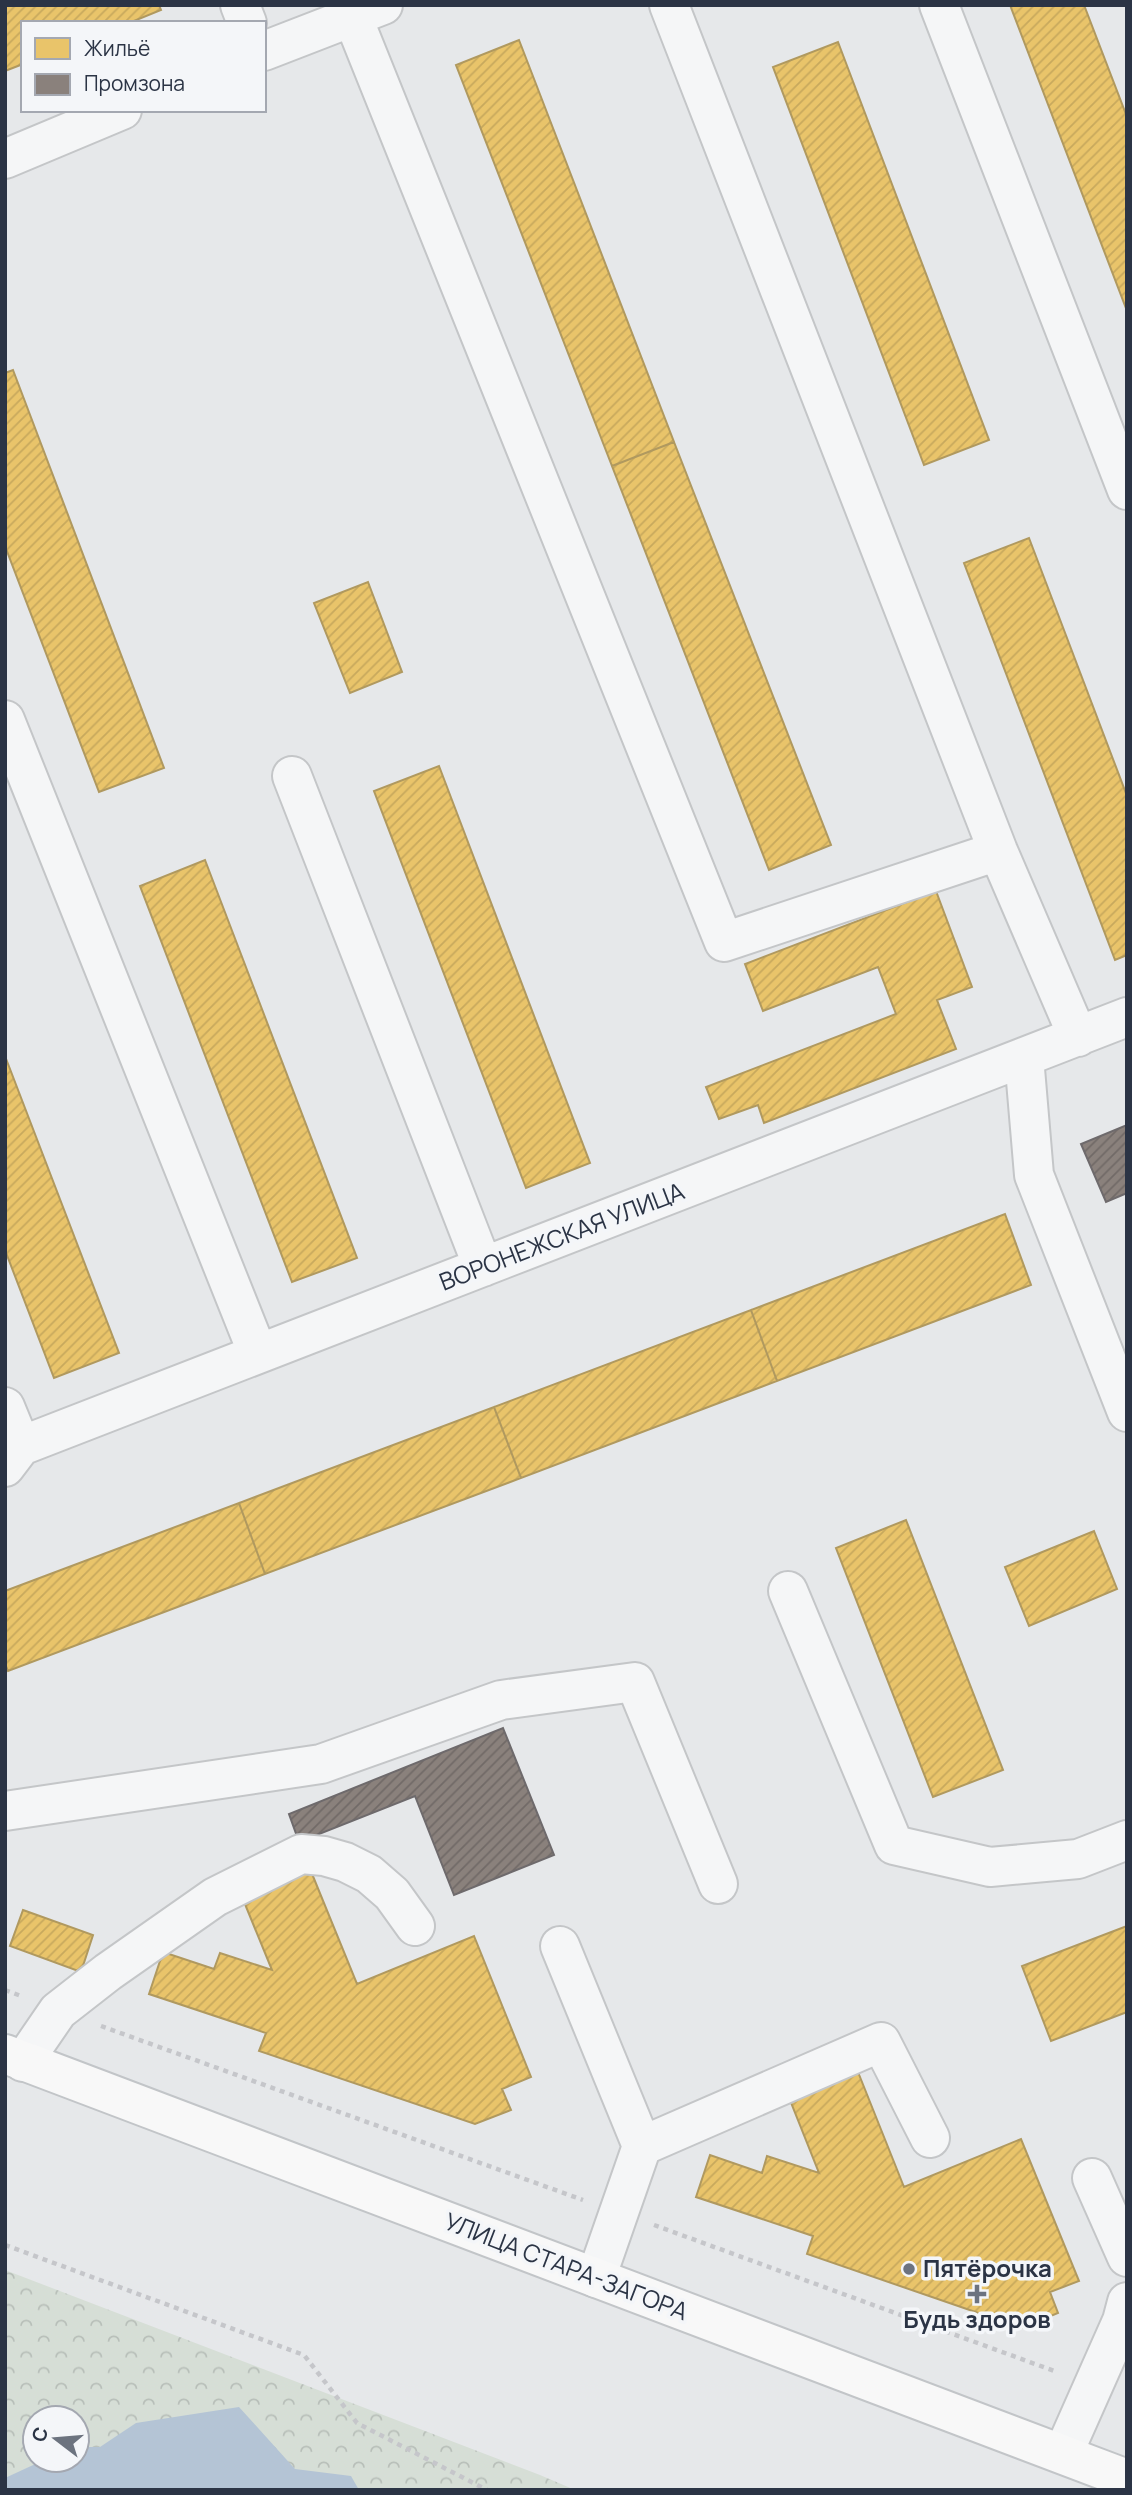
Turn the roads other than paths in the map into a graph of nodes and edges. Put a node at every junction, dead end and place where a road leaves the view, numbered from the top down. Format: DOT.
graph roads {
  1 [pos="669,5"];
  2 [pos="939,5"];
  3 [pos="368,12"];
  4 [pos="266,50"];
  5 [pos="117,112"];
  6 [pos="5,159"];
  7 [pos="1127,490"];
  8 [pos="5,720"];
  9 [pos="292,776"];
  10 [pos="998,851"];
  11 [pos="1127,1017"];
  12 [pos="1077,1037"];
  13 [pos="1024,1058"];
  14 [pos="483,1268"];
  15 [pos="258,1354"];
  16 [pos="5,1407"];
  17 [pos="1127,1412"];
  18 [pos="13,1457"];
  19 [pos="788,1591"];
  20 [pos="5,1811"];
  21 [pos="1127,1840"];
  22 [pos="718,1884"];
  23 [pos="415,1926"];
  24 [pos="559,1946"];
  25 [pos="14,2058"];
  26 [pos="930,2138"];
  27 [pos="642,2146"];
  28 [pos="1092,2178"];
  29 [pos="1127,2257"];
  30 [pos="596,2278"];
  31 [pos="1125,2315"];
  32 [pos="1063,2454"];
  33 [pos="1127,2479"];
  1 -- 10 [label="street"];
  2 -- 7 [label="street"];
  3 -- 4 [label="street"];
  3 -- 10 [label="street"];
  5 -- 6 [label="street"];
  8 -- 15 [label="street"];
  9 -- 14 [label="street"];
  10 -- 12 [label="street"];
  11 -- 12 [label="street, ВОРОНЕЖСКАЯ УЛИЦА"];
  12 -- 13 [label="street, ВОРОНЕЖСКАЯ УЛИЦА"];
  13 -- 14 [label="street, ВОРОНЕЖСКАЯ УЛИЦА"];
  13 -- 17 [label="street"];
  14 -- 15 [label="street, ВОРОНЕЖСКАЯ УЛИЦА"];
  15 -- 18 [label="street, ВОРОНЕЖСКАЯ УЛИЦА"];
  16 -- 18 [label="street"];
  19 -- 21 [label="street"];
  20 -- 22 [label="street"];
  23 -- 25 [label="street"];
  24 -- 27 [label="street"];
  25 -- 30 [label="main road, УЛИЦА СТАРА-ЗАГОРА"];
  26 -- 27 [label="street"];
  27 -- 30 [label="street"];
  28 -- 29 [label="street"];
  30 -- 32 [label="main road, УЛИЦА СТАРА-ЗАГОРА"];
  31 -- 32 [label="street"];
  32 -- 33 [label="main road, УЛИЦА СТАРА-ЗАГОРА"];
}
